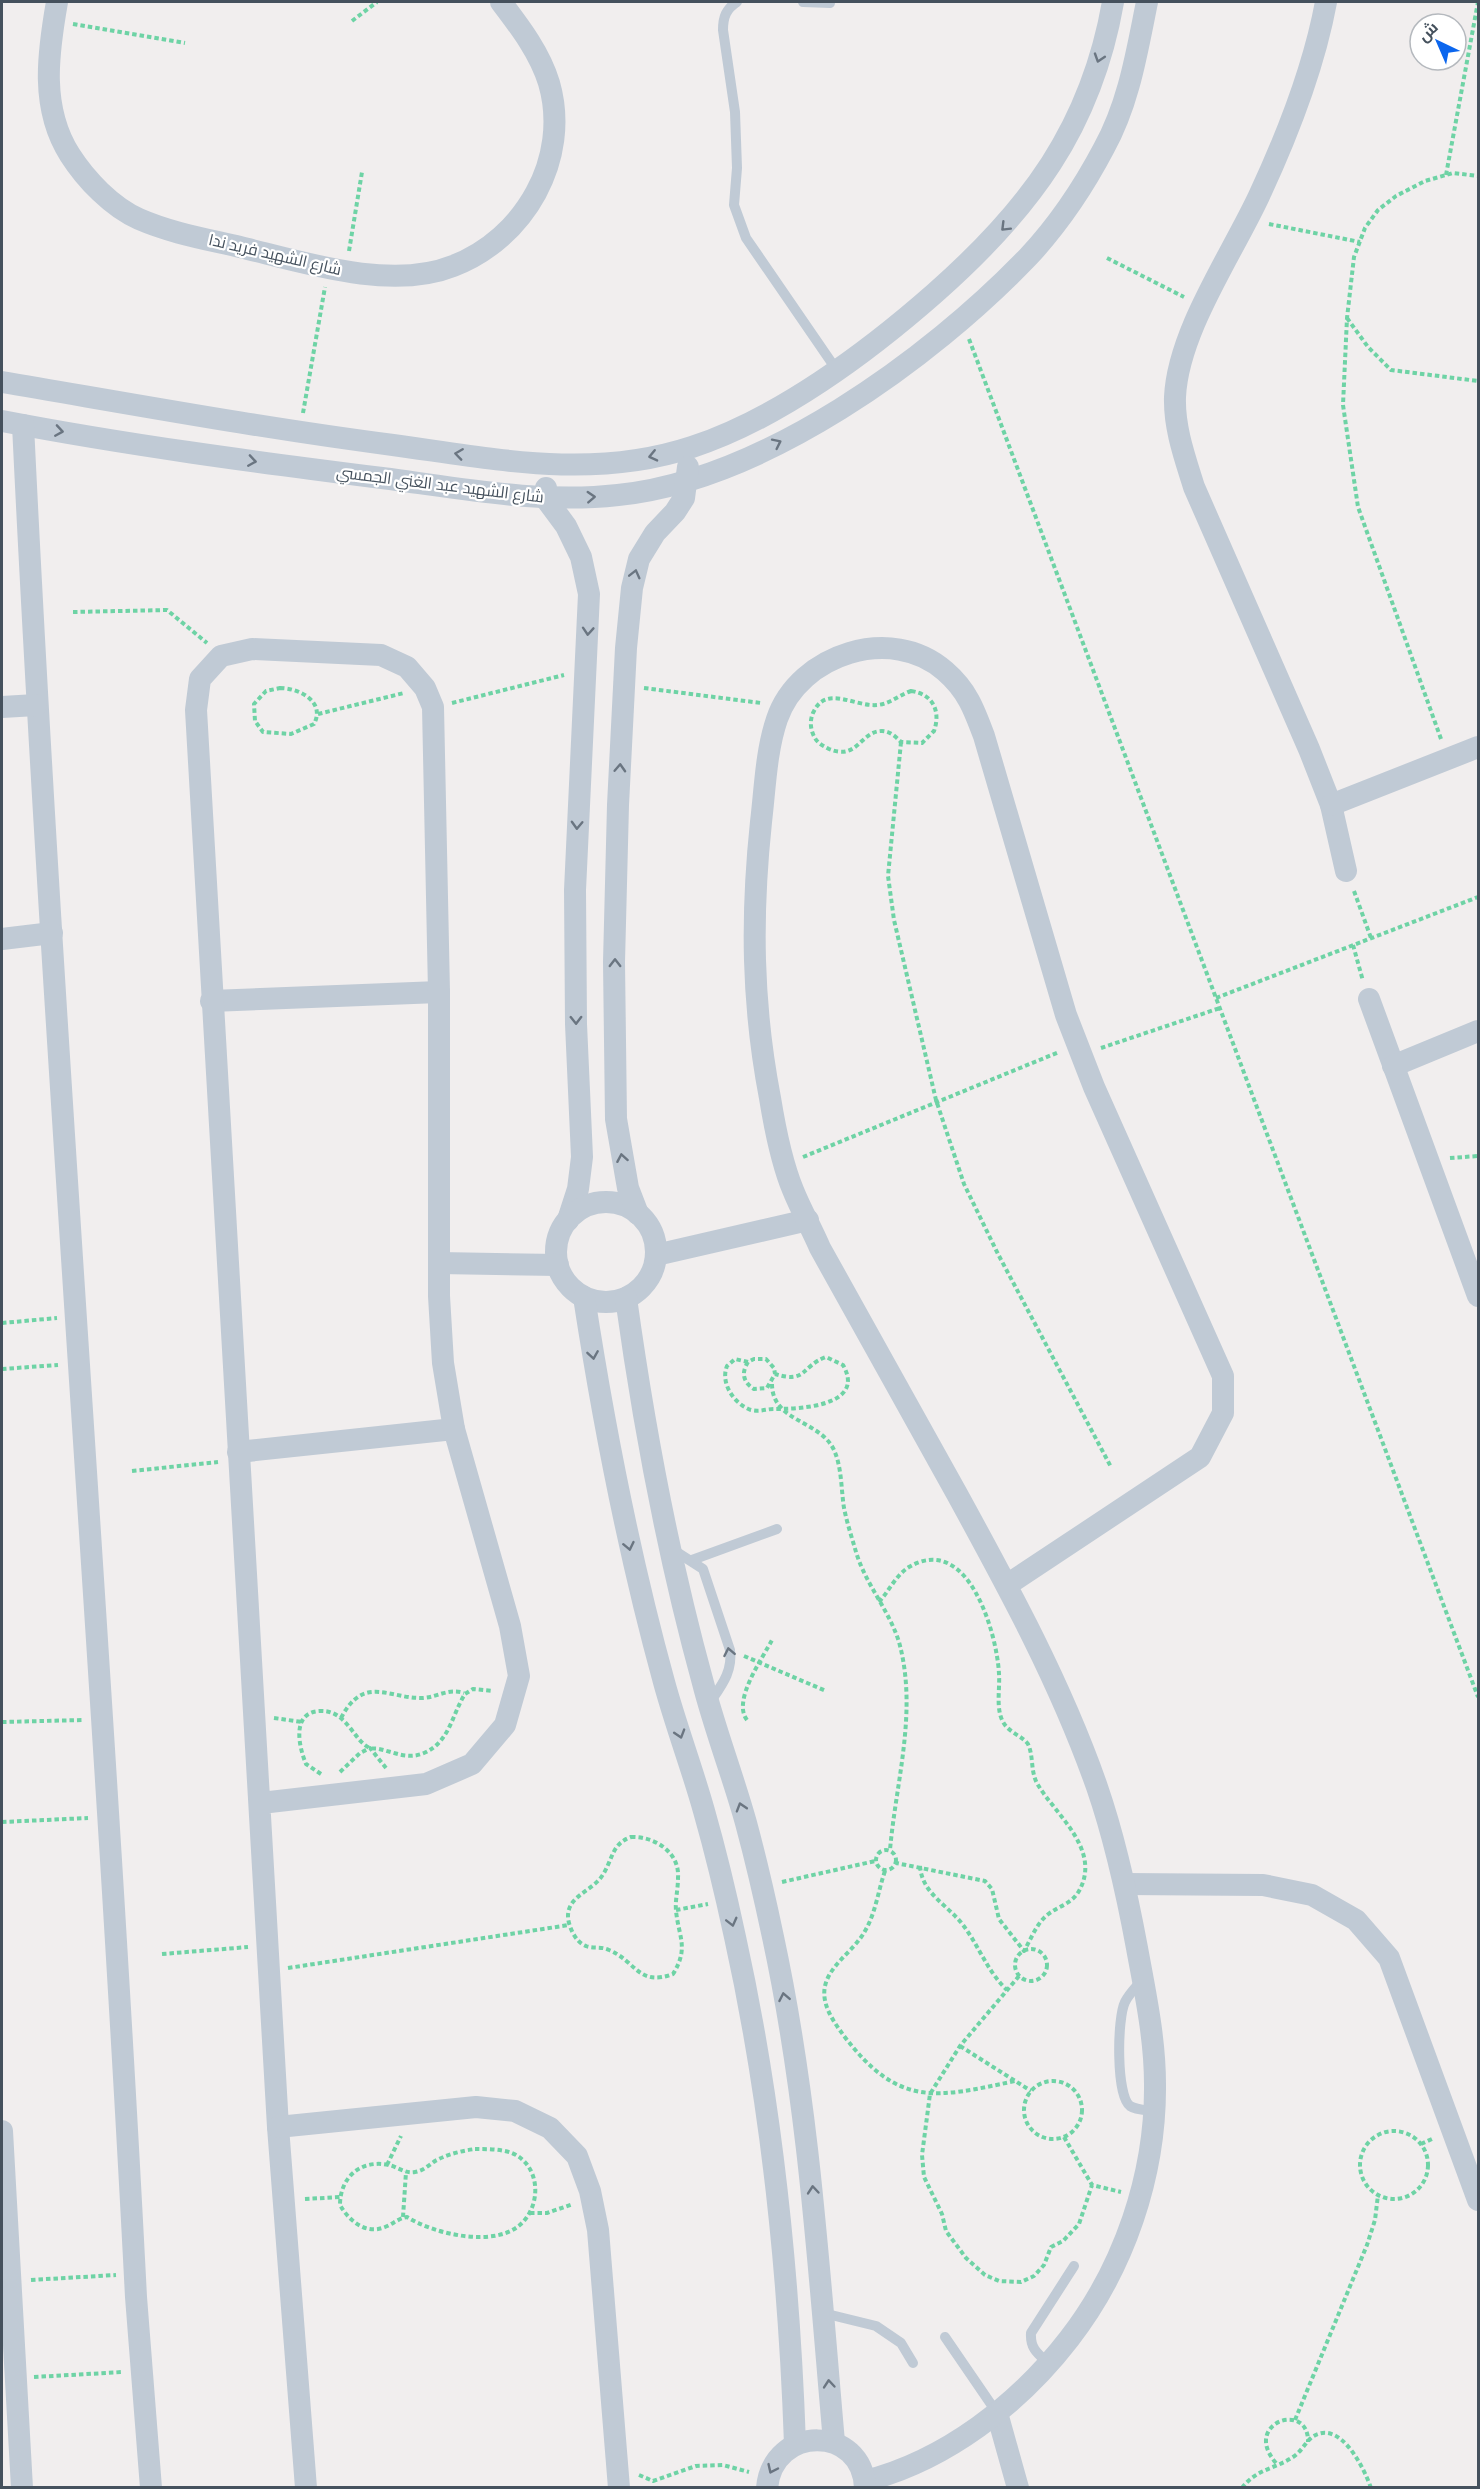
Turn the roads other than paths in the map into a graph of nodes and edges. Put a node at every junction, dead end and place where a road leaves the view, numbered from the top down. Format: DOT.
graph roads {
  1 [pos="501,2"];
  2 [pos="738,2"];
  3 [pos="803,2"];
  4 [pos="1113,2"];
  5 [pos="1147,2"];
  6 [pos="1326,2"];
  7 [pos="831,3"];
  8 [pos="56,11"];
  9 [pos="836,369"];
  10 [pos="2,382"];
  11 [pos="12,423"];
  12 [pos="690,448"];
  13 [pos="546,466"];
  14 [pos="686,481"];
  15 [pos="546,499"];
  16 [pos="36,705"];
  17 [pos="2,707"];
  18 [pos="1479,747"];
  19 [pos="1331,805"];
  20 [pos="1346,871"];
  21 [pos="52,933"];
  22 [pos="2,939"];
  23 [pos="440,992"];
  24 [pos="1369,999"];
  25 [pos="211,1001"];
  26 [pos="1479,1031"];
  27 [pos="1394,1066"];
  28 [pos="638,1214"];
  29 [pos="568,1220"];
  30 [pos="808,1220"];
  31 [pos="656,1255"];
  32 [pos="440,1263"];
  33 [pos="558,1264"];
  34 [pos="1479,1296"];
  35 [pos="584,1297"];
  36 [pos="626,1298"];
  37 [pos="454,1429"];
  38 [pos="238,1456"];
  39 [pos="777,1529"];
  40 [pos="668,1547"];
  41 [pos="692,1560"];
  42 [pos="1007,1586"];
  43 [pos="709,1704"];
  44 [pos="261,1803"];
  45 [pos="1125,1884"];
  46 [pos="1143,1979"];
  47 [pos="1153,2111"];
  48 [pos="278,2127"];
  49 [pos="2,2131"];
  50 [pos="1479,2200"];
  51 [pos="1074,2266"];
  52 [pos="822,2313"];
  53 [pos="945,2337"];
  54 [pos="913,2363"];
  55 [pos="1049,2364"];
  56 [pos="997,2413"];
  57 [pos="834,2442"];
  58 [pos="795,2444"];
  59 [pos="768,2482"];
  60 [pos="865,2484"];
  61 [pos="22,2487"];
  62 [pos="151,2487"];
  63 [pos="306,2487"];
  64 [pos="619,2487"];
  65 [pos="1018,2487"];
  1 -- 8 [label="street, شارع الشهيد فريد ندا"];
  2 -- 9 [label="lane"];
  3 -- 7 [label="lane"];
  4 -- 9 [label="street, شارع الشهيد عبد الغني الجمسي, one-way"];
  14 -- 5 [label="street, شارع الشهيد عبد الغني الجمسي, one-way"];
  6 -- 19 [label="street"];
  9 -- 12 [label="street, شارع الشهيد عبد الغني الجمسي"];
  13 -- 10 [label="street, شارع الشهيد عبد الغني الجمسي, one-way"];
  11 -- 15 [label="street, شارع الشهيد عبد الغني الجمسي, one-way"];
  11 -- 16 [label="street"];
  12 -- 13 [label="street, شارع الشهيد عبد الغني الجمسي, one-way"];
  12 -- 14 [label="street"];
  13 -- 15 [label="street"];
  15 -- 14 [label="street, شارع الشهيد عبد الغني الجمسي, one-way"];
  28 -- 14 [label="street, one-way"];
  15 -- 29 [label="street, one-way"];
  16 -- 17 [label="street"];
  16 -- 21 [label="street"];
  18 -- 19 [label="street"];
  19 -- 20 [label="street"];
  21 -- 22 [label="street"];
  21 -- 62 [label="street"];
  23 -- 25 [label="street"];
  23 -- 25 [label="street"];
  23 -- 32 [label="street"];
  24 -- 27 [label="street"];
  25 -- 38 [label="street"];
  26 -- 27 [label="street"];
  27 -- 34 [label="street"];
  28 -- 29 [label="street"];
  28 -- 31 [label="street"];
  29 -- 33 [label="street"];
  30 -- 31 [label="street"];
  30 -- 42 [label="street"];
  30 -- 42 [label="street"];
  31 -- 36 [label="street"];
  32 -- 33 [label="street"];
  32 -- 37 [label="street"];
  33 -- 35 [label="street"];
  35 -- 36 [label="street"];
  35 -- 58 [label="street, one-way"];
  36 -- 40 [label="street"];
  37 -- 38 [label="street"];
  37 -- 44 [label="street"];
  38 -- 44 [label="street"];
  39 -- 41 [label="lane"];
  40 -- 41 [label="lane"];
  40 -- 43 [label="street"];
  43 -- 41 [label="lane, one-way"];
  42 -- 45 [label="street"];
  52 -- 43 [label="street, one-way"];
  44 -- 48 [label="street"];
  45 -- 46 [label="street"];
  45 -- 50 [label="street"];
  46 -- 47 [label="street"];
  46 -- 47 [label="lane"];
  47 -- 55 [label="street"];
  48 -- 63 [label="street"];
  48 -- 64 [label="street"];
  49 -- 61 [label="street"];
  51 -- 55 [label="lane"];
  52 -- 54 [label="lane"];
  57 -- 52 [label="street, one-way"];
  53 -- 56 [label="lane"];
  55 -- 56 [label="street"];
  56 -- 60 [label="street"];
  56 -- 65 [label="street"];
  57 -- 58 [label="street"];
  57 -- 60 [label="street"];
  58 -- 59 [label="street, one-way"];
}
